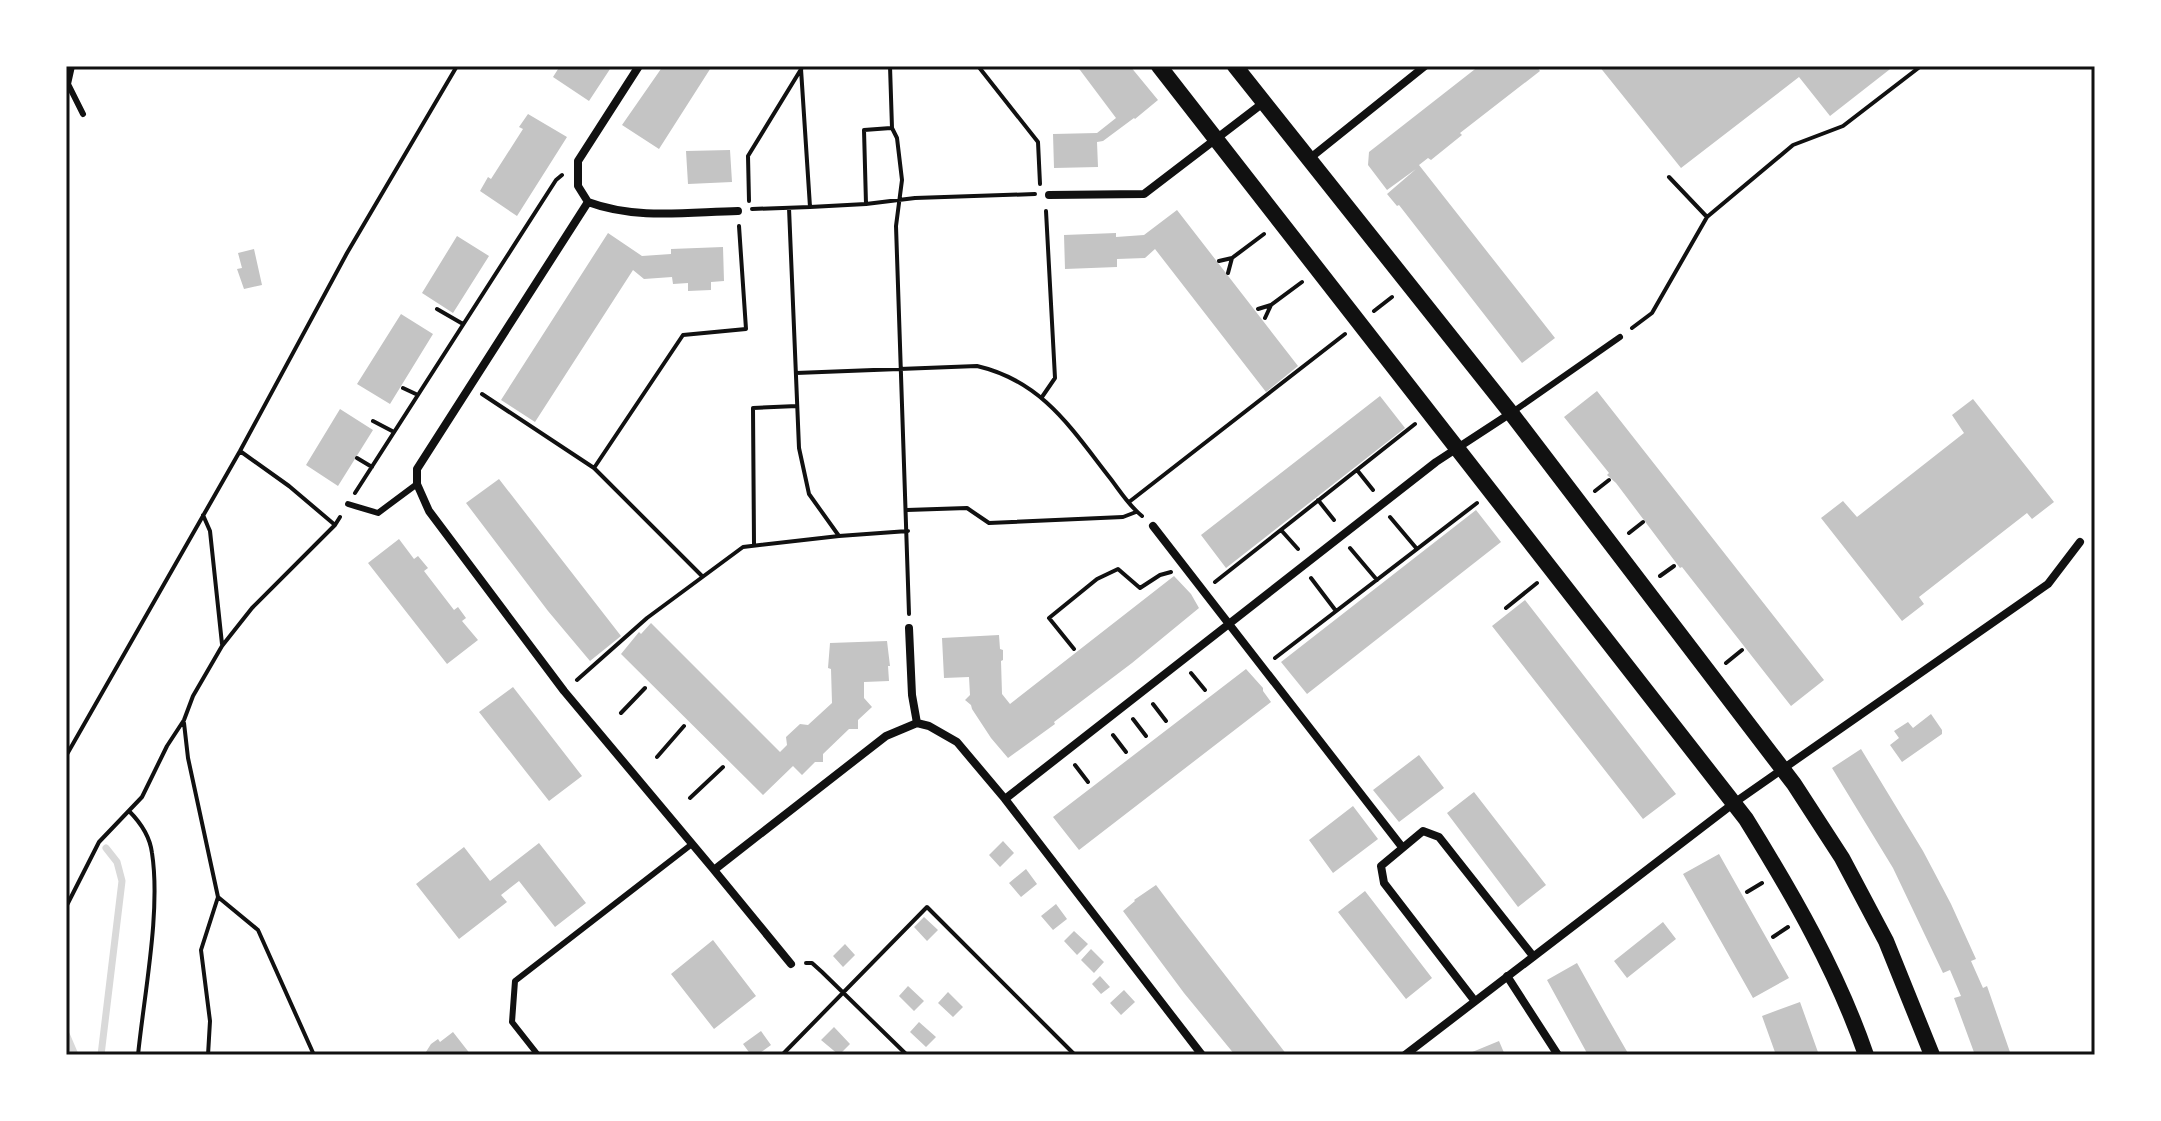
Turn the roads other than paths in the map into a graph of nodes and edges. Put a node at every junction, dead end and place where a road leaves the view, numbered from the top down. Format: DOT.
graph roads {
  1 [pos="72,66"];
  2 [pos="639,66"];
  3 [pos="1159,66"];
  4 [pos="1235,66"];
  5 [pos="1425,66"];
  6 [pos="1263,103"];
  7 [pos="83,114"];
  8 [pos="1215,139"];
  9 [pos="1308,160"];
  10 [pos="1045,194"];
  11 [pos="588,202"];
  12 [pos="738,211"];
  13 [pos="1620,337"];
  14 [pos="1511,413"];
  15 [pos="1457,449"];
  16 [pos="417,484"];
  17 [pos="348,504"];
  18 [pos="1153,526"];
  19 [pos="2080,542"];
  20 [pos="1228,624"];
  21 [pos="909,628"];
  22 [pos="917,723"];
  23 [pos="1782,768"];
  24 [pos="1005,799"];
  25 [pos="1734,803"];
  26 [pos="692,844"];
  27 [pos="1402,847"];
  28 [pos="714,870"];
  29 [pos="1533,956"];
  30 [pos="791,964"];
  31 [pos="1507,976"];
  32 [pos="1474,1000"];
  33 [pos="538,1055"];
  34 [pos="1202,1055"];
  35 [pos="1405,1055"];
  36 [pos="1558,1055"];
  37 [pos="1866,1055"];
  38 [pos="1932,1055"];
  1 -- 7 [label="lane"];
  2 -- 11 [label="street"];
  3 -- 8 [label="main road"];
  4 -- 6 [label="main road"];
  5 -- 9 [label="street"];
  6 -- 8 [label="street"];
  6 -- 9 [label="main road"];
  8 -- 10 [label="street"];
  8 -- 15 [label="main road"];
  9 -- 14 [label="main road"];
  11 -- 12 [label="street"];
  11 -- 16 [label="street"];
  13 -- 14 [label="lane"];
  14 -- 15 [label="street"];
  14 -- 23 [label="main road"];
  15 -- 20 [label="street"];
  15 -- 25 [label="main road"];
  16 -- 17 [label="lane"];
  16 -- 26 [label="street"];
  18 -- 20 [label="street"];
  19 -- 23 [label="street"];
  20 -- 24 [label="street"];
  20 -- 27 [label="street"];
  21 -- 22 [label="street"];
  22 -- 24 [label="street"];
  22 -- 28 [label="street"];
  23 -- 25 [label="street"];
  23 -- 38 [label="main road"];
  24 -- 34 [label="street"];
  25 -- 29 [label="street"];
  25 -- 37 [label="main road"];
  26 -- 28 [label="street"];
  26 -- 33 [label="lane"];
  27 -- 29 [label="street"];
  27 -- 32 [label="street"];
  28 -- 30 [label="street"];
  29 -- 31 [label="street"];
  31 -- 32 [label="street"];
  31 -- 36 [label="street"];
  32 -- 35 [label="street"];
}
